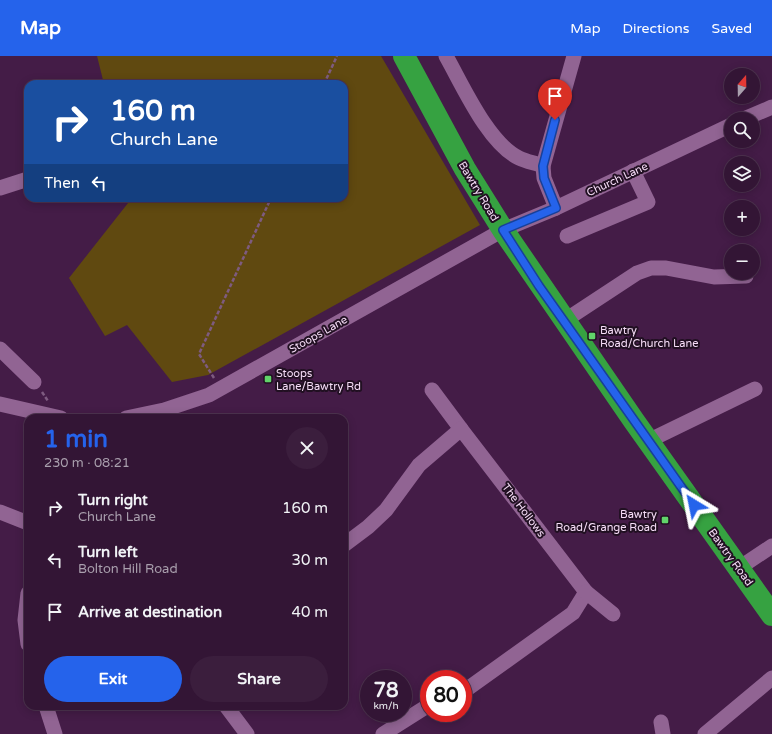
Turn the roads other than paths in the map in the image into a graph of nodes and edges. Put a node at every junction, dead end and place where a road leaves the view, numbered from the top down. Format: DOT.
graph roads {
  1 [pos="404,56"];
  2 [pos="446,56"];
  3 [pos="574,56"];
  4 [pos="772,107"];
  5 [pos="760,112"];
  6 [pos="724,128"];
  7 [pos="543,166"];
  8 [pos="633,171"];
  9 [pos="24,180"];
  10 [pos="0,188"];
  11 [pos="556,208"];
  12 [pos="503,230"];
  13 [pos="567,236"];
  14 [pos="724,277"];
  15 [pos="564,321"];
  16 [pos="0,349"];
  17 [pos="34,382"];
  18 [pos="755,389"];
  19 [pos="432,390"];
  20 [pos="0,404"];
  21 [pos="43,414"];
  22 [pos="148,414"];
  23 [pos="461,429"];
  24 [pos="648,441"];
  25 [pos="0,512"];
  26 [pos="24,521"];
  27 [pos="348,542"];
  28 [pos="772,546"];
  29 [pos="739,568"];
  30 [pos="586,592"];
  31 [pos="613,614"];
  32 [pos="772,615"];
  33 [pos="772,678"];
  34 [pos="472,685"];
  35 [pos="47,710"];
  36 [pos="229,710"];
  37 [pos="420,711"];
  38 [pos="55,734"];
  39 [pos="248,734"];
  40 [pos="383,734"];
  41 [pos="705,734"];
  1 -- 12 [label="highway, Bawtry Road"];
  2 -- 7 [label="street"];
  3 -- 7 [label="street"];
  4 -- 5 [label="street"];
  6 -- 8 [label="street, Church Lane"];
  7 -- 11 [label="street"];
  8 -- 11 [label="street, Church Lane"];
  8 -- 13 [label="street"];
  9 -- 10 [label="street"];
  11 -- 12 [label="street, Church Lane"];
  12 -- 15 [label="highway, Bawtry Road"];
  12 -- 22 [label="street, Stoops Lane"];
  14 -- 15 [label="street"];
  15 -- 24 [label="highway, Bawtry Road"];
  16 -- 17 [label="street"];
  18 -- 24 [label="street"];
  19 -- 23 [label="street, The Hollows"];
  20 -- 21 [label="street"];
  23 -- 27 [label="street"];
  23 -- 30 [label="street, The Hollows"];
  24 -- 29 [label="highway, Bawtry Road"];
  25 -- 26 [label="street"];
  28 -- 29 [label="street"];
  29 -- 32 [label="highway, Bawtry Road"];
  30 -- 31 [label="street, The Hollows"];
  30 -- 34 [label="street"];
  33 -- 41 [label="street"];
  35 -- 38 [label="street"];
  36 -- 39 [label="street"];
  37 -- 40 [label="street"];
}
